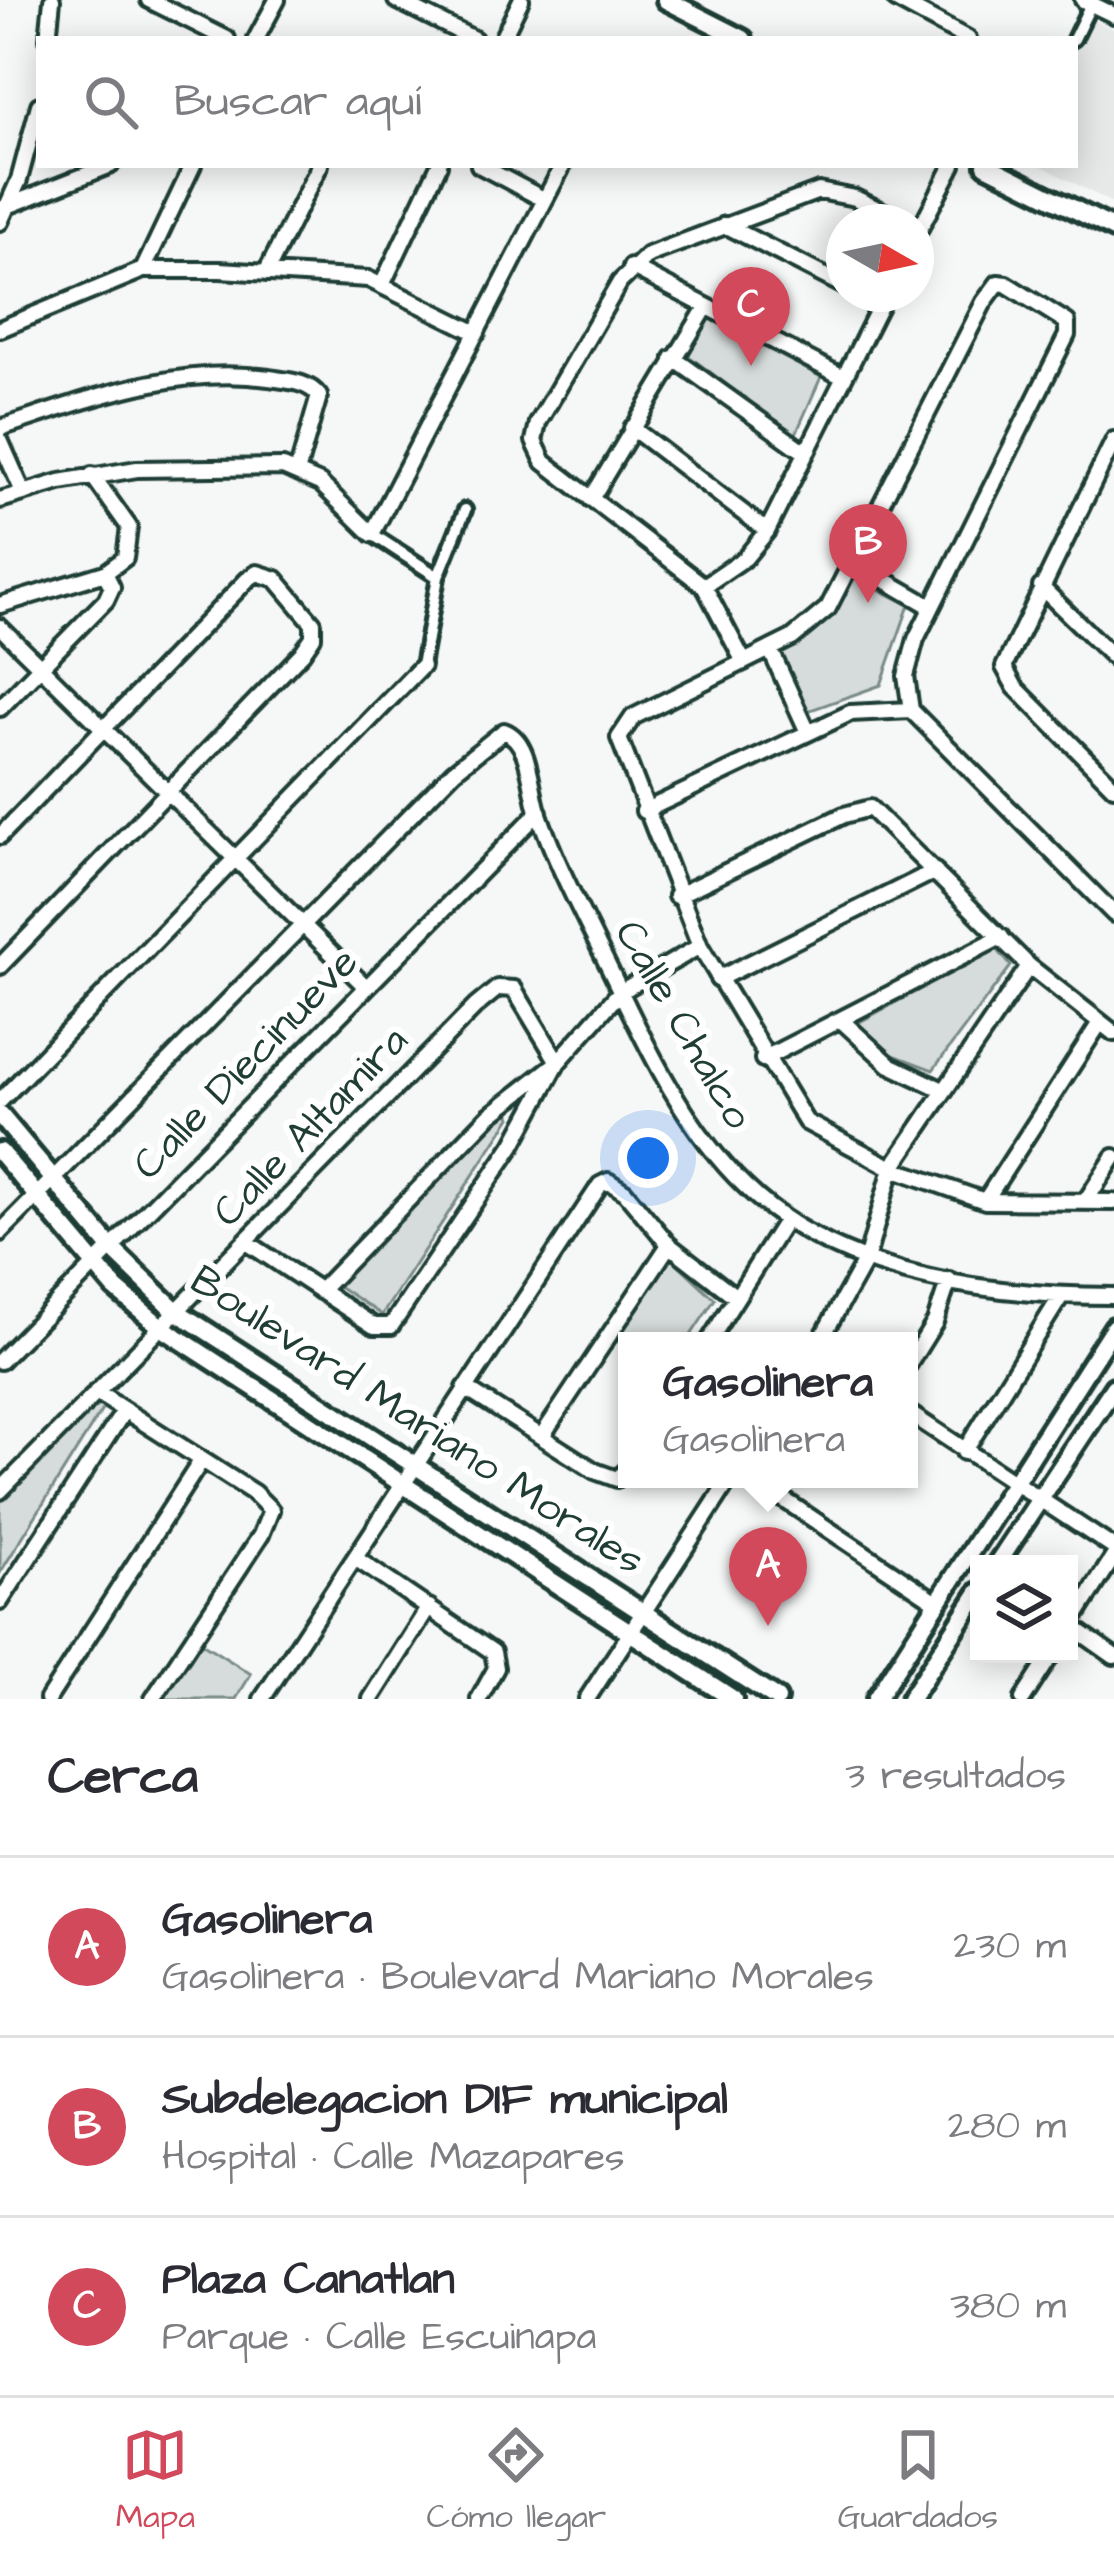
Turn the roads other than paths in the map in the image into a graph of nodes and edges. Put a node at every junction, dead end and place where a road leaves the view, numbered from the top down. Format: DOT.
graph roads {
  1 [pos="52,0"];
  2 [pos="149,0"];
  3 [pos="277,0"];
  4 [pos="396,0"];
  5 [pos="521,0"];
  6 [pos="666,0"];
  7 [pos="896,0"];
  8 [pos="1087,2"];
  9 [pos="1114,15"];
  10 [pos="48,36"];
  11 [pos="221,36"];
  12 [pos="258,36"];
  13 [pos="468,36"];
  14 [pos="503,36"];
  15 [pos="737,36"];
  16 [pos="962,36"];
  17 [pos="1075,36"];
  18 [pos="36,114"];
  19 [pos="104,168"];
  20 [pos="192,168"];
  21 [pos="318,168"];
  22 [pos="438,168"];
  23 [pos="485,168"];
  24 [pos="561,168"];
  25 [pos="951,168"];
  26 [pos="998,168"];
  27 [pos="545,200"];
  28 [pos="868,204"];
  29 [pos="929,204"];
  30 [pos="2,212"];
  31 [pos="725,225"];
  32 [pos="1114,230"];
  33 [pos="631,267"];
  34 [pos="143,270"];
  35 [pos="266,273"];
  36 [pos="826,277"];
  37 [pos="383,283"];
  38 [pos="705,309"];
  39 [pos="876,312"];
  40 [pos="0,329"];
  41 [pos="477,333"];
  42 [pos="673,358"];
  43 [pos="843,377"];
  44 [pos="632,428"];
  45 [pos="1,439"];
  46 [pos="1114,440"];
  47 [pos="806,453"];
  48 [pos="298,469"];
  49 [pos="92,476"];
  50 [pos="23,492"];
  51 [pos="591,499"];
  52 [pos="0,500"];
  53 [pos="465,510"];
  54 [pos="766,531"];
  55 [pos="372,534"];
  56 [pos="854,562"];
  57 [pos="104,573"];
  58 [pos="438,577"];
  59 [pos="704,586"];
  60 [pos="1041,587"];
  61 [pos="0,605"];
  62 [pos="930,606"];
  63 [pos="0,626"];
  64 [pos="770,649"];
  65 [pos="1112,649"];
  66 [pos="744,662"];
  67 [pos="422,666"];
  68 [pos="40,667"];
  69 [pos="0,708"];
  70 [pos="910,710"];
  71 [pos="102,730"];
  72 [pos="808,730"];
  73 [pos="1114,787"];
  74 [pos="167,794"];
  75 [pos="644,811"];
  76 [pos="538,812"];
  77 [pos="0,836"];
  78 [pos="236,862"];
  79 [pos="935,871"];
  80 [pos="676,896"];
  81 [pos="1114,914"];
  82 [pos="303,925"];
  83 [pos="1001,937"];
  84 [pos="700,946"];
  85 [pos="0,966"];
  86 [pos="1029,967"];
  87 [pos="718,979"];
  88 [pos="366,987"];
  89 [pos="620,992"];
  90 [pos="842,1020"];
  91 [pos="1099,1024"];
  92 [pos="1114,1034"];
  93 [pos="763,1059"];
  94 [pos="558,1062"];
  95 [pos="943,1090"];
  96 [pos="0,1101"];
  97 [pos="0,1115"];
  98 [pos="0,1152"];
  99 [pos="1114,1157"];
  100 [pos="892,1168"];
  101 [pos="53,1180"];
  102 [pos="37,1196"];
  103 [pos="985,1201"];
  104 [pos="1084,1202"];
  105 [pos="1114,1202"];
  106 [pos="785,1221"];
  107 [pos="0,1233"];
  108 [pos="245,1241"];
  109 [pos="669,1245"];
  110 [pos="112,1249"];
  111 [pos="867,1257"];
  112 [pos="95,1266"];
  113 [pos="949,1280"];
  114 [pos="320,1291"];
  115 [pos="1061,1296"];
  116 [pos="1114,1296"];
  117 [pos="736,1297"];
  118 [pos="176,1312"];
  119 [pos="161,1327"];
  120 [pos="1114,1327"];
  121 [pos="715,1332"];
  122 [pos="825,1332"];
  123 [pos="918,1349"];
  124 [pos="0,1361"];
  125 [pos="1114,1387"];
  126 [pos="465,1388"];
  127 [pos="96,1392"];
  128 [pos="124,1411"];
  129 [pos="918,1419"];
  130 [pos="542,1436"];
  131 [pos="964,1452"];
  132 [pos="201,1461"];
  133 [pos="417,1463"];
  134 [pos="618,1478"];
  135 [pos="405,1481"];
  136 [pos="1012,1482"];
  137 [pos="724,1488"];
  138 [pos="766,1488"];
  139 [pos="0,1491"];
  140 [pos="1039,1499"];
  141 [pos="1114,1552"];
  142 [pos="1004,1555"];
  143 [pos="355,1558"];
  144 [pos="0,1602"];
  145 [pos="937,1602"];
  146 [pos="970,1606"];
  147 [pos="429,1607"];
  148 [pos="643,1612"];
  149 [pos="1078,1613"];
  150 [pos="1078,1631"];
  151 [pos="630,1632"];
  152 [pos="1114,1656"];
  153 [pos="1046,1663"];
  154 [pos="48,1699"];
  155 [pos="153,1699"];
  156 [pos="262,1699"];
  157 [pos="370,1699"];
  158 [pos="479,1699"];
  159 [pos="587,1699"];
  160 [pos="733,1699"];
  161 [pos="777,1699"];
  162 [pos="875,1699"];
  163 [pos="910,1699"];
  164 [pos="1023,1699"];
  1 -- 10 [label="street"];
  2 -- 11 [label="street"];
  3 -- 12 [label="street"];
  4 -- 13 [label="street"];
  5 -- 14 [label="street"];
  6 -- 15 [label="street"];
  7 -- 16 [label="street"];
  8 -- 9 [label="street"];
  8 -- 17 [label="street"];
  18 -- 30 [label="street"];
  19 -- 30 [label="street"];
  20 -- 34 [label="street"];
  21 -- 35 [label="street"];
  22 -- 37 [label="street"];
  23 -- 27 [label="street"];
  24 -- 27 [label="street"];
  25 -- 29 [label="street"];
  26 -- 32 [label="street"];
  27 -- 41 [label="street"];
  28 -- 31 [label="street"];
  31 -- 33 [label="street"];
  31 -- 36 [label="street"];
  33 -- 38 [label="street"];
  33 -- 51 [label="street"];
  34 -- 35 [label="street"];
  34 -- 40 [label="street"];
  35 -- 37 [label="street"];
  37 -- 41 [label="street"];
  38 -- 42 [label="street"];
  38 -- 43 [label="street"];
  39 -- 43 [label="street"];
  41 -- 55 [label="street"];
  42 -- 44 [label="street"];
  42 -- 47 [label="street"];
  43 -- 47 [label="street"];
  44 -- 51 [label="street"];
  44 -- 54 [label="street"];
  45 -- 48 [label="street"];
  45 -- 50 [label="street"];
  46 -- 60 [label="street"];
  47 -- 54 [label="street"];
  48 -- 49 [label="street"];
  48 -- 55 [label="street"];
  49 -- 50 [label="street"];
  49 -- 57 [label="street"];
  50 -- 52 [label="street"];
  51 -- 59 [label="street"];
  53 -- 58 [label="street"];
  54 -- 59 [label="street"];
  55 -- 58 [label="street"];
  56 -- 62 [label="street"];
  56 -- 62 [label="street"];
  56 -- 64 [label="street"];
  57 -- 61 [label="street"];
  57 -- 68 [label="street"];
  58 -- 67 [label="street"];
  59 -- 66 [label="street"];
  60 -- 65 [label="street"];
  60 -- 73 [label="street"];
  62 -- 70 [label="street"];
  63 -- 68 [label="street"];
  64 -- 66 [label="street"];
  64 -- 72 [label="street"];
  66 -- 75 [label="street"];
  67 -- 78 [label="street"];
  68 -- 69 [label="street"];
  68 -- 71 [label="street"];
  70 -- 72 [label="street"];
  70 -- 81 [label="street"];
  71 -- 74 [label="street"];
  71 -- 74 [label="street"];
  71 -- 77 [label="street"];
  72 -- 75 [label="street"];
  74 -- 78 [label="street"];
  74 -- 85 [label="street"];
  75 -- 80 [label="street"];
  76 -- 82 [label="street, Calle Chalco"];
  76 -- 88 [label="street, Calle Diecinueve"];
  76 -- 89 [label="street, Calle Chalco"];
  78 -- 82 [label="street"];
  78 -- 96 [label="street"];
  79 -- 80 [label="street"];
  79 -- 83 [label="street"];
  79 -- 87 [label="street"];
  80 -- 84 [label="street"];
  82 -- 88 [label="street"];
  82 -- 101 [label="street"];
  83 -- 86 [label="street"];
  83 -- 90 [label="street"];
  84 -- 87 [label="street"];
  84 -- 89 [label="street"];
  86 -- 91 [label="street"];
  86 -- 95 [label="street"];
  87 -- 93 [label="street"];
  88 -- 110 [label="street, Calle Diecinueve"];
  89 -- 94 [label="street"];
  89 -- 106 [label="street, Calle Chalco"];
  90 -- 93 [label="street"];
  90 -- 95 [label="street"];
  91 -- 92 [label="street"];
  91 -- 103 [label="street"];
  93 -- 100 [label="street"];
  94 -- 108 [label="street, Calle Altamira"];
  94 -- 114 [label="street"];
  94 -- 114 [label="street"];
  95 -- 100 [label="street"];
  97 -- 101 [label="street, Boulevard Mariano Morales"];
  98 -- 102 [label="street, Boulevard Mariano Morales"];
  99 -- 104 [label="street"];
  100 -- 103 [label="street"];
  100 -- 111 [label="street"];
  101 -- 102 [label="street"];
  101 -- 110 [label="street, Boulevard Mariano Morales"];
  102 -- 107 [label="street"];
  102 -- 112 [label="street, Boulevard Mariano Morales"];
  103 -- 104 [label="street"];
  104 -- 105 [label="street"];
  106 -- 111 [label="street, Calle Chalco"];
  106 -- 117 [label="street"];
  108 -- 114 [label="street"];
  108 -- 118 [label="street, Calle Altamira"];
  109 -- 117 [label="street"];
  109 -- 126 [label="street"];
  109 -- 130 [label="street"];
  110 -- 112 [label="street, Calle Diecinueve"];
  110 -- 118 [label="street, Boulevard Mariano Morales"];
  111 -- 113 [label="street, Calle Chalco"];
  111 -- 122 [label="street"];
  112 -- 119 [label="street, Boulevard Mariano Morales"];
  112 -- 124 [label="street, Calle Diecinueve"];
  113 -- 115 [label="street, Calle Chalco"];
  113 -- 123 [label="street"];
  115 -- 116 [label="street, Calle Chalco"];
  115 -- 131 [label="street"];
  117 -- 121 [label="street"];
  118 -- 119 [label="street, Calle Altamira"];
  118 -- 133 [label="street, Boulevard Mariano Morales"];
  119 -- 127 [label="street, Calle Altamira"];
  119 -- 135 [label="street, Boulevard Mariano Morales"];
  120 -- 136 [label="street"];
  125 -- 140 [label="street"];
  126 -- 130 [label="street"];
  126 -- 133 [label="street"];
  127 -- 128 [label="street"];
  127 -- 139 [label="street, Calle Altamira"];
  128 -- 132 [label="street"];
  128 -- 144 [label="street"];
  129 -- 131 [label="street"];
  130 -- 134 [label="street"];
  131 -- 136 [label="street"];
  132 -- 154 [label="street"];
  132 -- 155 [label="street"];
  133 -- 135 [label="street"];
  133 -- 148 [label="street, Boulevard Mariano Morales"];
  135 -- 143 [label="street"];
  135 -- 151 [label="street, Boulevard Mariano Morales"];
  136 -- 140 [label="street"];
  136 -- 145 [label="street"];
  137 -- 148 [label="street"];
  138 -- 145 [label="street"];
  140 -- 141 [label="street"];
  140 -- 142 [label="street"];
  141 -- 149 [label="street"];
  143 -- 147 [label="street"];
  143 -- 156 [label="street"];
  145 -- 162 [label="street"];
  146 -- 163 [label="street"];
  147 -- 157 [label="street"];
  147 -- 158 [label="street"];
  148 -- 151 [label="street"];
  148 -- 161 [label="street, Boulevard Mariano Morales"];
  150 -- 152 [label="street"];
  151 -- 159 [label="street"];
  151 -- 160 [label="street, Boulevard Mariano Morales"];
  153 -- 164 [label="street"];
}
